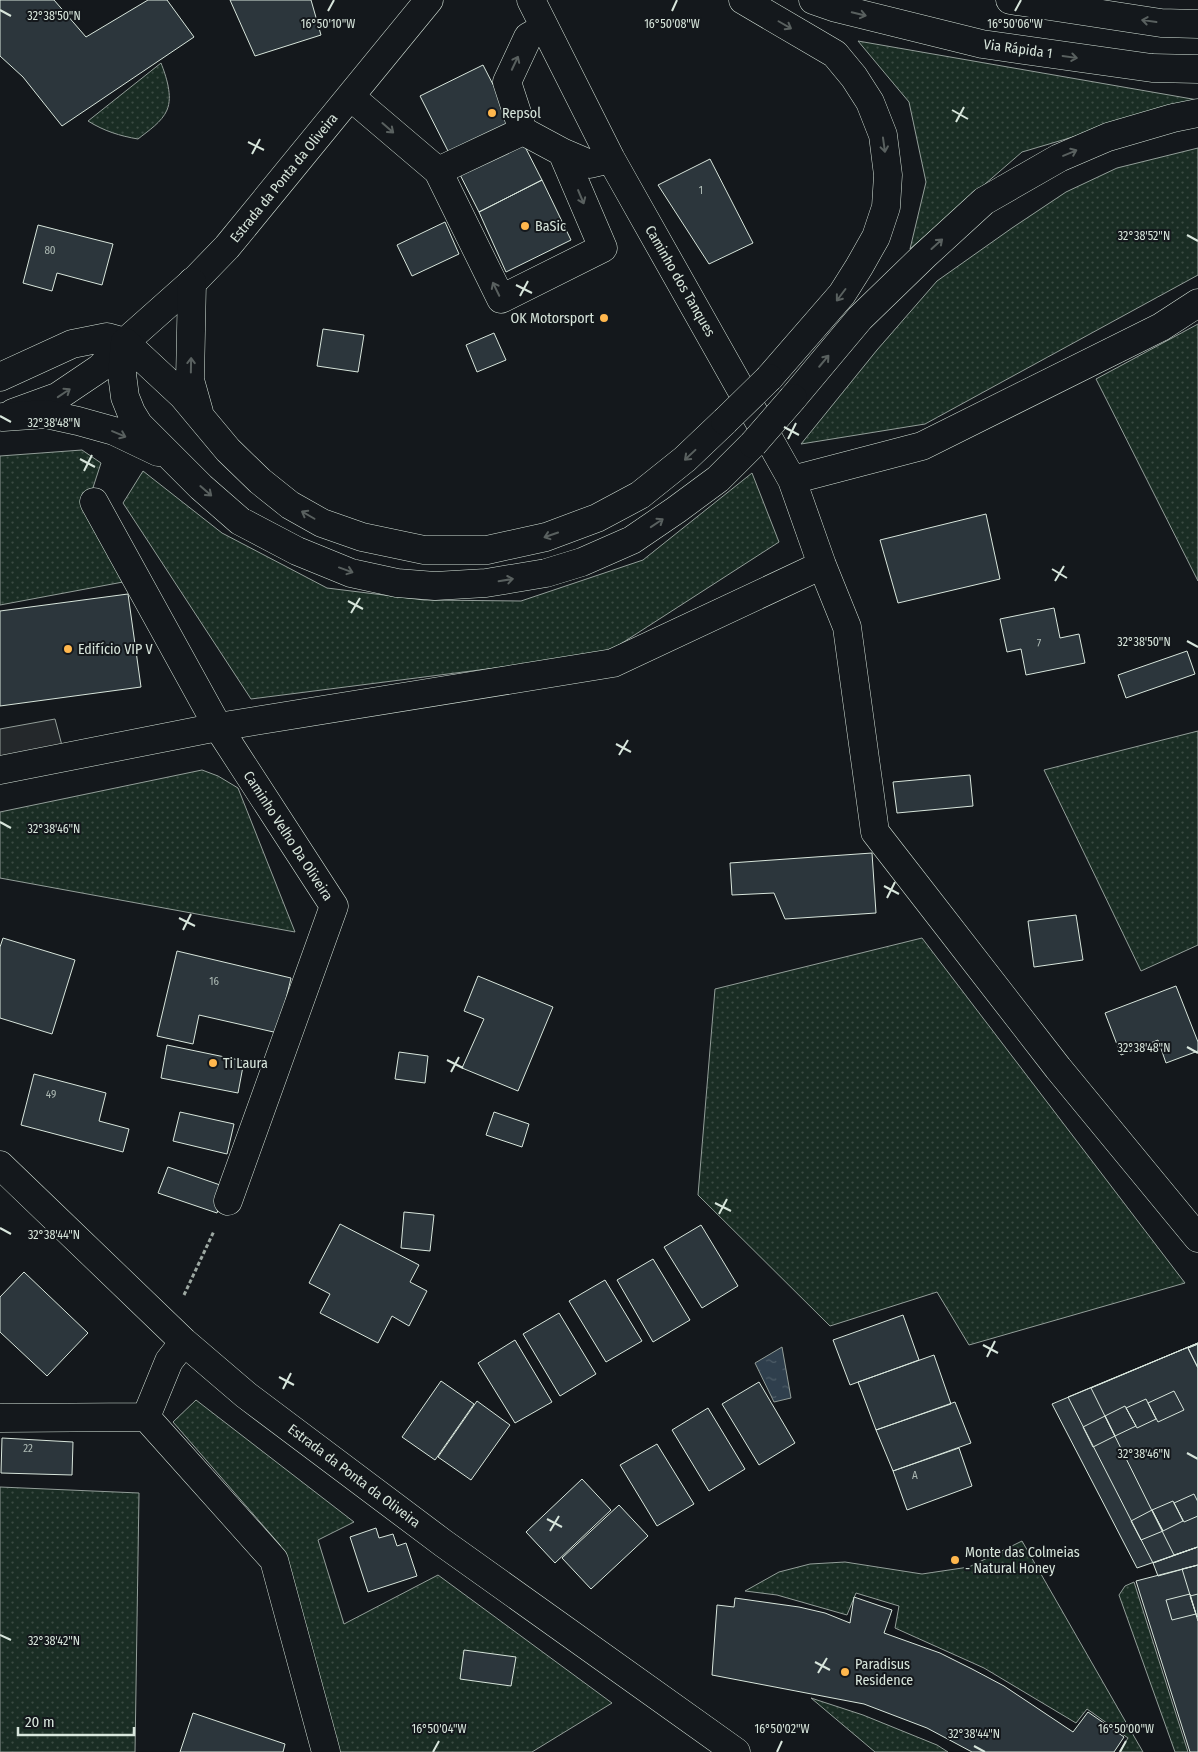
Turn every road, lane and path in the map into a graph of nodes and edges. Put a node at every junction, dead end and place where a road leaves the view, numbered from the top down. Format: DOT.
graph roads {
  1 [pos="429,0"];
  2 [pos="531,0"];
  3 [pos="743,0"];
  4 [pos="812,0"];
  5 [pos="1010,0"];
  6 [pos="1198,24"];
  7 [pos="544,28"];
  8 [pos="1198,69"];
  9 [pos="351,97"];
  10 [pos="1198,113"];
  11 [pos="523,131"];
  12 [pos="562,152"];
  13 [pos="611,159"];
  14 [pos="438,171"];
  15 [pos="192,282"];
  16 [pos="1198,303"];
  17 [pos="125,342"];
  18 [pos="0,377"];
  19 [pos="199,413"];
  20 [pos="1,417"];
  21 [pos="170,458"];
  22 [pos="792,480"];
  23 [pos="94,502"];
  24 [pos="822,565"];
  25 [pos="218,727"];
  26 [pos="0,770"];
  27 [pos="0,1165"];
  28 [pos="228,1201"];
  29 [pos="1198,1238"];
  30 [pos="176,1335"];
  31 [pos="146,1417"];
  32 [pos="0,1418"];
  33 [pos="326,1752"];
  34 [pos="736,1752"];
  1 -- 9 [label="main road, Estrada da Ponta da Oliveira"];
  2 -- 7 [label="main road, Caminho dos Tanques"];
  3 -- 19 [label="main road, one-way, bridge"];
  4 -- 8 [label="main road, Via Rápida 1, one-way"];
  6 -- 5 [label="main road, one-way"];
  11 -- 7 [label="main road, one-way"];
  7 -- 13 [label="main road, Caminho dos Tanques"];
  9 -- 14 [label="main road, one-way"];
  9 -- 15 [label="main road, Estrada da Ponta da Oliveira"];
  21 -- 10 [label="main road, one-way, bridge"];
  11 -- 12 [label="main road"];
  11 -- 14 [label="main road"];
  12 -- 13 [label="main road"];
  12 -- 14 [label="main road, one-way"];
  13 -- 22 [label="main road, Caminho dos Tanques"];
  15 -- 17 [label="main road, Estrada da Ponta da Oliveira"];
  19 -- 15 [label="main road, one-way"];
  16 -- 22 [label="main road"];
  17 -- 18 [label="main road"];
  17 -- 19 [label="main road"];
  20 -- 17 [label="main road, Estrada da Ponta da Oliveira, one-way"];
  17 -- 21 [label="main road"];
  20 -- 21 [label="main road, one-way"];
  22 -- 24 [label="main road, Caminho dos Tanques"];
  23 -- 25 [label="main road, Caminho Velho Da Oliveira"];
  24 -- 25 [label="main road"];
  24 -- 29 [label="main road, Caminho dos Tanques"];
  25 -- 26 [label="main road"];
  25 -- 28 [label="main road, Caminho Velho Da Oliveira"];
  27 -- 30 [label="main road, Estrada da Ponta da Oliveira"];
  28 -- 30 [label="path"];
  30 -- 31 [label="main road"];
  30 -- 34 [label="main road, Estrada da Ponta da Oliveira"];
  31 -- 32 [label="main road"];
  31 -- 33 [label="main road"];
}
